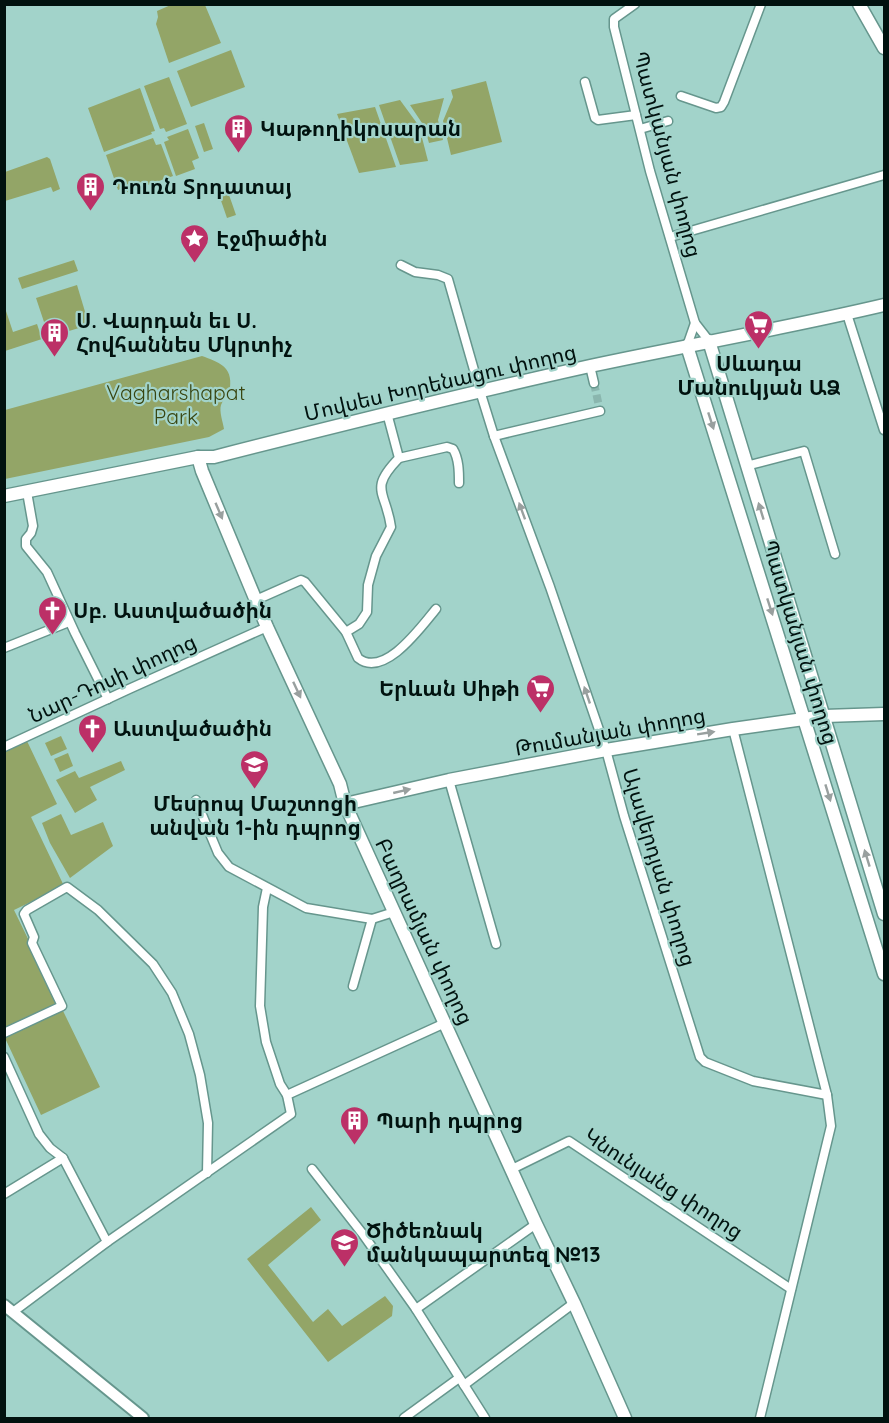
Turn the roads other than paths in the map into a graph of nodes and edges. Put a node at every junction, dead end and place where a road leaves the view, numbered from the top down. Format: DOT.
graph roads {
  1 [pos="635,4"];
  2 [pos="760,4"];
  3 [pos="859,4"];
  4 [pos="884,44"];
  5 [pos="585,82"];
  6 [pos="681,96"];
  7 [pos="636,115"];
  8 [pos="668,121"];
  9 [pos="640,129"];
  10 [pos="885,175"];
  11 [pos="670,237"];
  12 [pos="401,265"];
  13 [pos="885,305"];
  14 [pos="847,314"];
  15 [pos="695,323"];
  16 [pos="709,341"];
  17 [pos="687,346"];
  18 [pos="590,366"];
  19 [pos="594,383"];
  20 [pos="480,391"];
  21 [pos="600,411"];
  22 [pos="387,412"];
  23 [pos="885,430"];
  24 [pos="494,436"];
  25 [pos="198,457"];
  26 [pos="399,458"];
  27 [pos="746,466"];
  28 [pos="459,483"];
  29 [pos="27,492"];
  30 [pos="4,496"];
  31 [pos="835,554"];
  32 [pos="256,600"];
  33 [pos="436,609"];
  34 [pos="69,622"];
  35 [pos="267,627"];
  36 [pos="346,632"];
  37 [pos="4,648"];
  38 [pos="108,699"];
  39 [pos="885,714"];
  40 [pos="825,716"];
  41 [pos="805,719"];
  42 [pos="732,729"];
  43 [pos="4,747"];
  44 [pos="606,750"];
  45 [pos="449,780"];
  46 [pos="196,800"];
  47 [pos="345,804"];
  48 [pos="267,888"];
  49 [pos="394,912"];
  50 [pos="885,914"];
  51 [pos="372,919"];
  52 [pos="496,944"];
  53 [pos="885,974"];
  54 [pos="353,986"];
  55 [pos="445,1023"];
  56 [pos="4,1033"];
  57 [pos="4,1057"];
  58 [pos="287,1095"];
  59 [pos="827,1095"];
  60 [pos="63,1158"];
  61 [pos="312,1169"];
  62 [pos="512,1169"];
  63 [pos="207,1173"];
  64 [pos="4,1194"];
  65 [pos="536,1224"];
  66 [pos="107,1242"];
  67 [pos="791,1289"];
  68 [pos="574,1304"];
  69 [pos="9,1308"];
  70 [pos="416,1309"];
  71 [pos="461,1382"];
  72 [pos="142,1419"];
  73 [pos="404,1419"];
  74 [pos="485,1419"];
  75 [pos="625,1419"];
  76 [pos="760,1419"];
  1 -- 7 [label="street, Պատկանյան փողոց"];
  2 -- 6 [label="street"];
  3 -- 4 [label="main road"];
  5 -- 7 [label="street"];
  7 -- 9 [label="street, Պատկանյան փողոց"];
  8 -- 9 [label="street"];
  9 -- 11 [label="street, Պատկանյան փողոց"];
  10 -- 11 [label="street"];
  11 -- 15 [label="street, Պատկանյան փողոց"];
  12 -- 20 [label="street, Ալավերդյան փողոց"];
  13 -- 14 [label="main road, Մովսես Խորենացու փողոց"];
  14 -- 16 [label="main road, Մովսես Խորենացու փողոց"];
  14 -- 23 [label="street"];
  15 -- 16 [label="street, Պատկանյան փողոց"];
  15 -- 17 [label="street"];
  16 -- 17 [label="main road, Մովսես Խորենացու փողոց"];
  16 -- 27 [label="main road, Պատկանյան փողոց"];
  17 -- 18 [label="main road, Մովսես Խորենացու փողոց"];
  17 -- 41 [label="main road, Պատկանյան փողոց, one-way"];
  18 -- 19 [label="street"];
  18 -- 20 [label="main road, Մովսես Խորենացու փողոց"];
  20 -- 22 [label="main road, Մովսես Խորենացու փողոց"];
  20 -- 24 [label="street, Ալավերդյան փողոց"];
  21 -- 24 [label="street"];
  22 -- 25 [label="main road, Մովսես Խորենացու փողոց"];
  22 -- 26 [label="street"];
  44 -- 24 [label="street, Ալավերդյան փողոց, one-way"];
  25 -- 29 [label="main road, Մովսես Խորենացու փողոց"];
  25 -- 32 [label="main road, Բաղրամյան փողոց, one-way"];
  26 -- 28 [label="street"];
  26 -- 36 [label="street"];
  27 -- 31 [label="street"];
  40 -- 27 [label="main road, Պատկանյան փողոց, one-way"];
  29 -- 30 [label="main road, Մովսես Խորենացու փողոց"];
  29 -- 34 [label="street"];
  32 -- 35 [label="main road, Բաղրամյան փողոց"];
  32 -- 36 [label="street"];
  33 -- 36 [label="street"];
  34 -- 37 [label="street"];
  34 -- 38 [label="street"];
  35 -- 38 [label="street, Նար-Դոսի փողոց"];
  35 -- 47 [label="main road, Բաղրամյան փողոց, one-way"];
  38 -- 43 [label="street, Նար-Դոսի փողոց"];
  39 -- 40 [label="main road, Թումանյան փողոց"];
  40 -- 41 [label="main road, Թումանյան փողոց"];
  50 -- 40 [label="main road, Պատկանյան փողոց, one-way"];
  41 -- 42 [label="main road, Թումանյան փողոց"];
  41 -- 53 [label="main road, Պատկանյան փողոց, one-way"];
  44 -- 42 [label="main road, Թումանյան փողոց, one-way"];
  42 -- 59 [label="street"];
  44 -- 45 [label="main road, Թումանյան փողոց"];
  44 -- 59 [label="street, Ալավերդյան փողոց"];
  47 -- 45 [label="main road, Թումանյան փողոց, one-way"];
  45 -- 52 [label="street"];
  46 -- 48 [label="street"];
  47 -- 49 [label="main road, Բաղրամյան փողոց"];
  48 -- 51 [label="street"];
  48 -- 58 [label="street"];
  49 -- 51 [label="street"];
  49 -- 55 [label="main road, Բաղրամյան փողոց"];
  51 -- 54 [label="street"];
  55 -- 58 [label="street"];
  55 -- 62 [label="main road, Բաղրամյան փողոց"];
  56 -- 63 [label="street"];
  57 -- 60 [label="street"];
  58 -- 63 [label="street"];
  59 -- 67 [label="street"];
  60 -- 64 [label="street"];
  60 -- 66 [label="street"];
  61 -- 70 [label="street"];
  62 -- 65 [label="main road, Բաղրամյան փողոց"];
  62 -- 67 [label="street, Կնունյանց փողոց"];
  63 -- 66 [label="street"];
  65 -- 68 [label="main road, Բաղրամյան փողոց"];
  65 -- 70 [label="street"];
  66 -- 69 [label="street"];
  67 -- 76 [label="street"];
  68 -- 71 [label="street"];
  68 -- 75 [label="main road, Բաղրամյան փողոց"];
  69 -- 72 [label="street"];
  70 -- 71 [label="street"];
  71 -- 73 [label="street"];
  71 -- 74 [label="street"];
}
